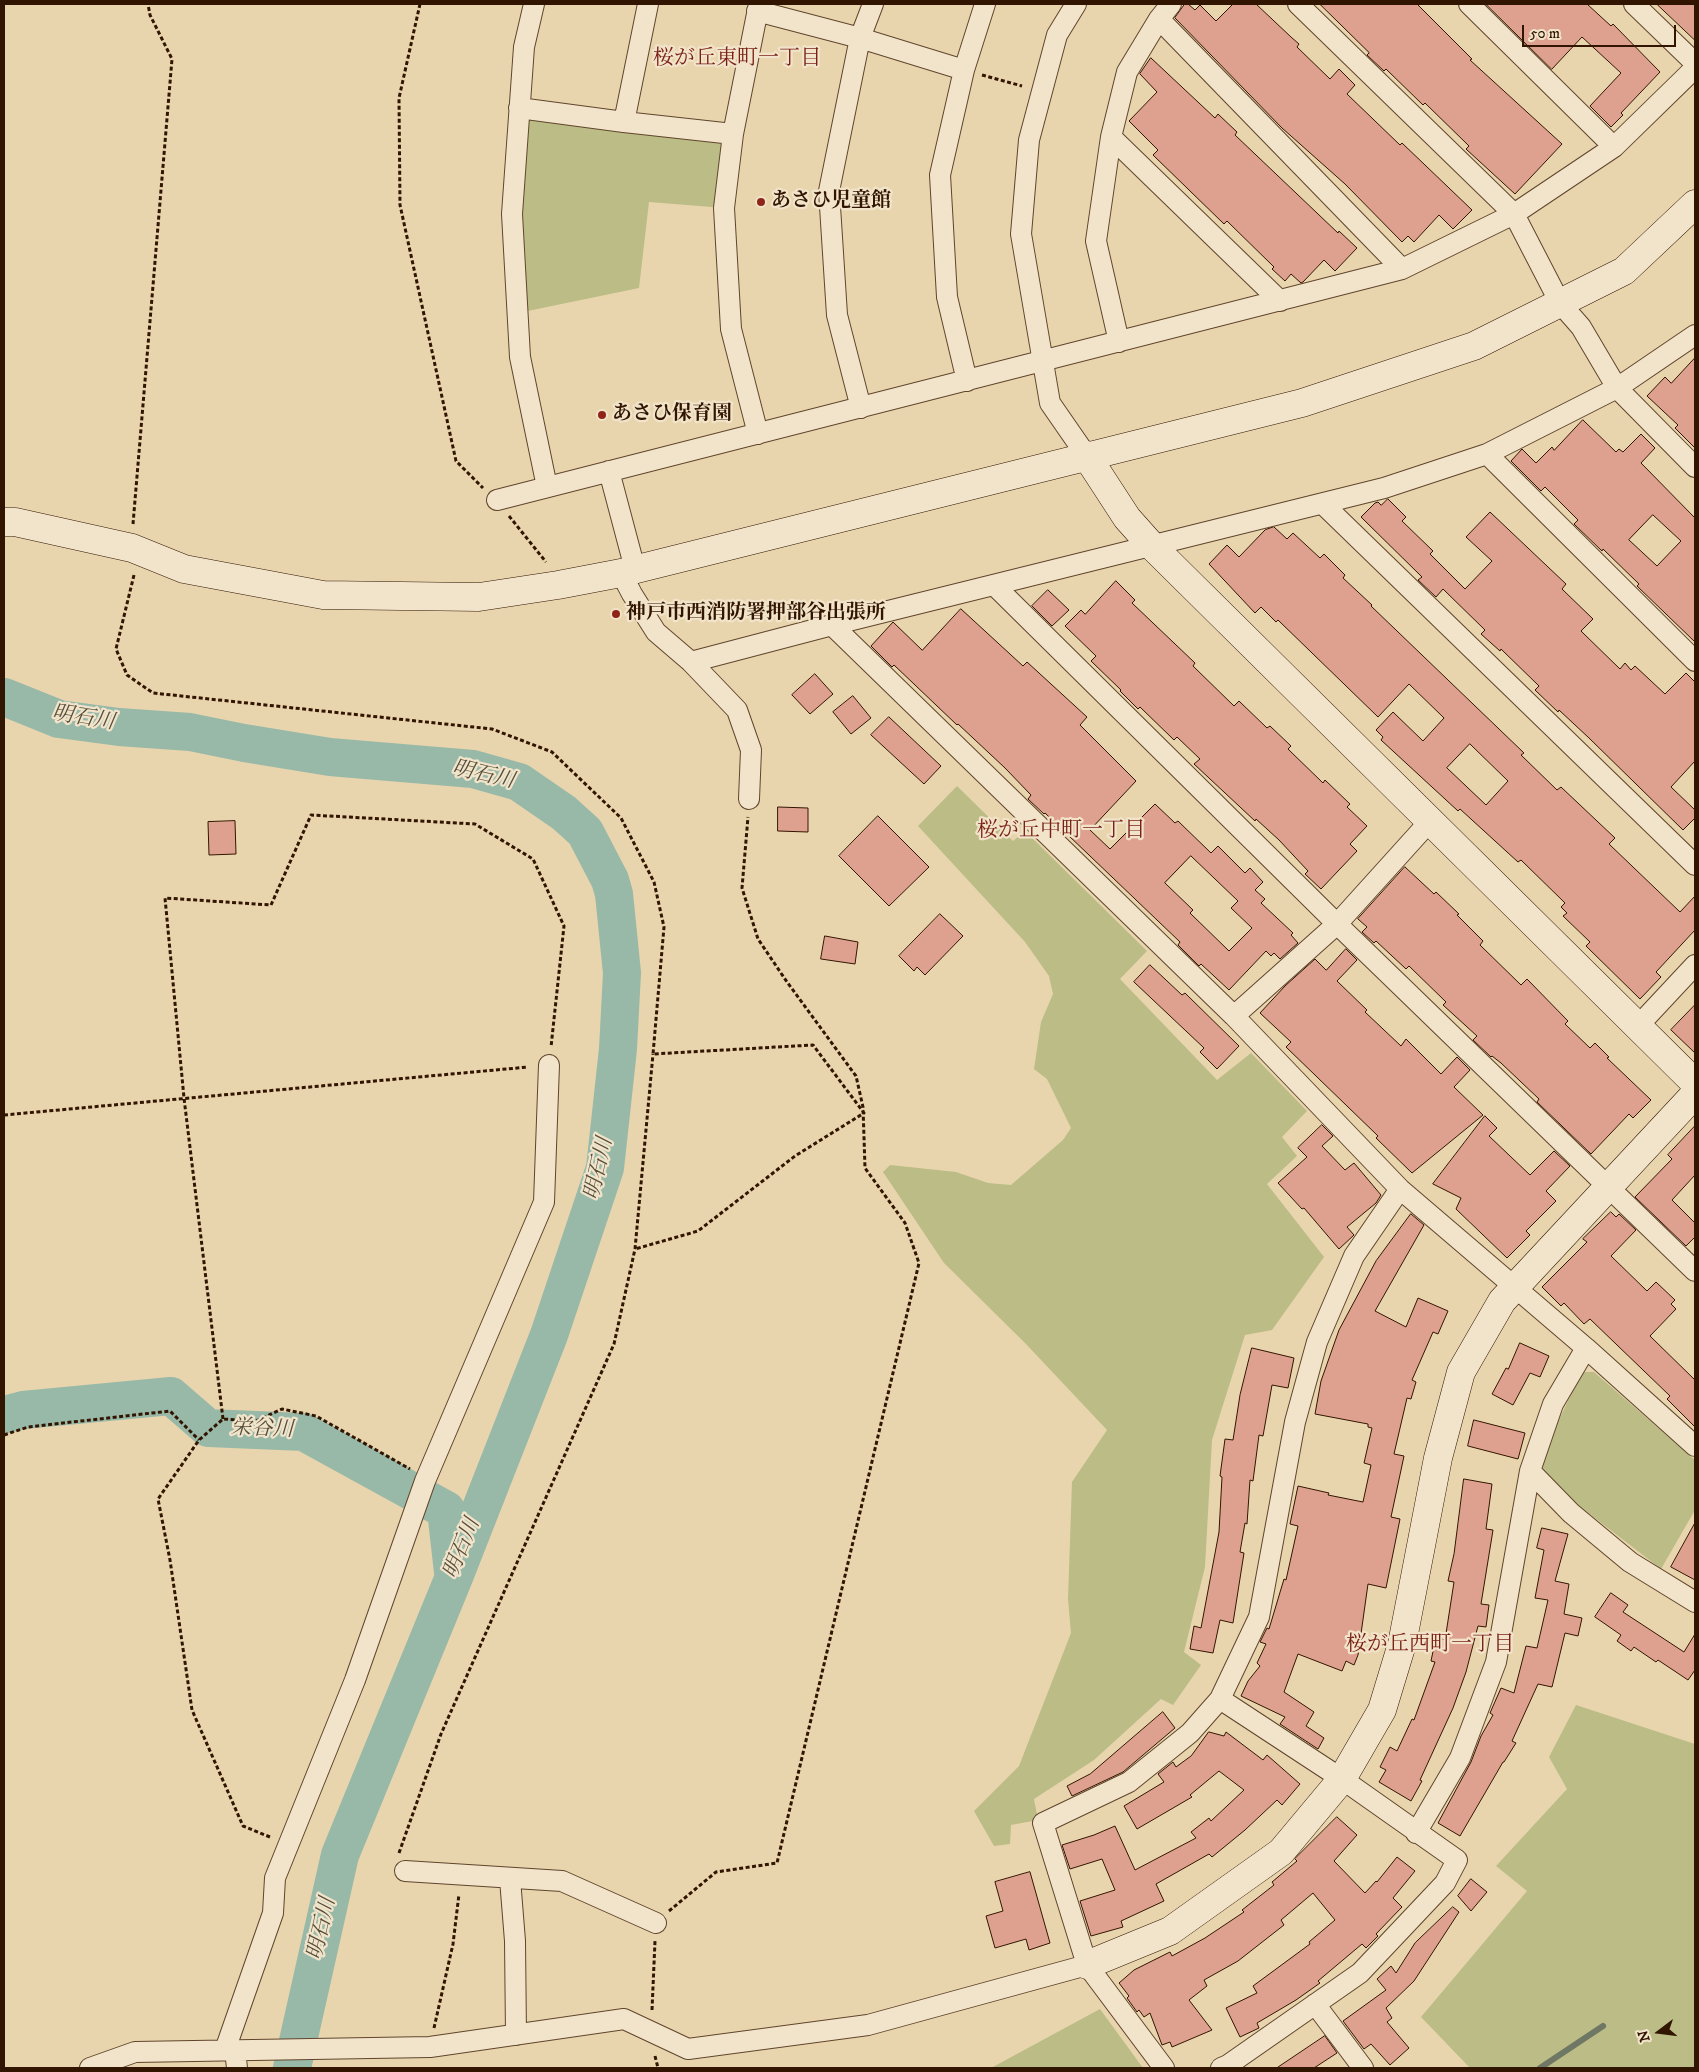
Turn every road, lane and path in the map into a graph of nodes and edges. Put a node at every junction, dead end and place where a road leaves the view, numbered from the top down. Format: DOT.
graph roads {
  1 [pos="148,4"];
  2 [pos="420,4"];
  3 [pos="534,4"];
  4 [pos="648,4"];
  5 [pos="874,4"];
  6 [pos="985,4"];
  7 [pos="1076,4"];
  8 [pos="1298,4"];
  9 [pos="1469,4"];
  10 [pos="1634,4"];
  11 [pos="758,7"];
  12 [pos="1165,11"];
  13 [pos="860,38"];
  14 [pos="1695,63"];
  15 [pos="1695,68"];
  16 [pos="964,70"];
  17 [pos="1042,91"];
  18 [pos="519,108"];
  19 [pos="624,122"];
  20 [pos="733,134"];
  21 [pos="1111,137"];
  22 [pos="1614,147"];
  23 [pos="1695,204"];
  24 [pos="1514,214"];
  25 [pos="1402,269"];
  26 [pos="1280,301"];
  27 [pos="1560,303"];
  28 [pos="1695,335"];
  29 [pos="1119,342"];
  30 [pos="1042,362"];
  31 [pos="967,381"];
  32 [pos="1617,388"];
  33 [pos="861,408"];
  34 [pos="758,434"];
  35 [pos="1487,454"];
  36 [pos="1086,455"];
  37 [pos="1695,467"];
  38 [pos="609,471"];
  39 [pos="547,487"];
  40 [pos="497,500"];
  41 [pos="1323,504"];
  42 [pos="4,522"];
  43 [pos="1151,546"];
  44 [pos="132,548"];
  45 [pos="628,571"];
  46 [pos="558,585"];
  47 [pos="994,585"];
  48 [pos="832,625"];
  49 [pos="1695,661"];
  50 [pos="690,662"];
  51 [pos="749,799"];
  52 [pos="1430,821"];
  53 [pos="1695,865"];
  54 [pos="1337,924"];
  55 [pos="1695,965"];
  56 [pos="1234,1016"];
  57 [pos="1638,1026"];
  58 [pos="653,1054"];
  59 [pos="549,1065"];
  60 [pos="1695,1082"];
  61 [pos="1695,1094"];
  62 [pos="184,1098"];
  63 [pos="864,1113"];
  64 [pos="4,1115"];
  65 [pos="1608,1187"];
  66 [pos="1400,1189"];
  67 [pos="635,1249"];
  68 [pos="1695,1271"];
  69 [pos="1515,1287"];
  70 [pos="1586,1348"];
  71 [pos="223,1419"];
  72 [pos="4,1435"];
  73 [pos="199,1440"];
  74 [pos="1695,1446"];
  75 [pos="1530,1472"];
  76 [pos="426,1477"];
  77 [pos="1695,1602"];
  78 [pos="1220,1699"];
  79 [pos="1342,1779"];
  80 [pos="1416,1833"];
  81 [pos="289,1845"];
  82 [pos="405,1871"];
  83 [pos="461,1876"];
  84 [pos="510,1879"];
  85 [pos="656,1923"];
  86 [pos="1087,1965"];
  87 [pos="1316,2004"];
  88 [pos="651,2032"];
  89 [pos="516,2034"];
  90 [pos="430,2047"];
  91 [pos="232,2056"];
  92 [pos="200,2060"];
  93 [pos="1227,2067"];
  94 [pos="90,2068"];
  95 [pos="1164,2068"];
  96 [pos="1362,2068"];
  1 -- 44 [label="path"];
  2 -- 40 [label="path"];
  3 -- 18 [label="street"];
  4 -- 19 [label="street"];
  5 -- 13 [label="street"];
  6 -- 16 [label="street"];
  7 -- 17 [label="street"];
  8 -- 24 [label="street"];
  9 -- 22 [label="street"];
  10 -- 14 [label="street"];
  11 -- 13 [label="street"];
  11 -- 20 [label="street"];
  12 -- 21 [label="street"];
  12 -- 25 [label="street"];
  13 -- 16 [label="street"];
  13 -- 33 [label="street"];
  15 -- 22 [label="street"];
  16 -- 17 [label="path"];
  16 -- 31 [label="street"];
  17 -- 30 [label="street"];
  18 -- 19 [label="street"];
  18 -- 39 [label="street"];
  19 -- 20 [label="street"];
  20 -- 34 [label="street"];
  21 -- 26 [label="street"];
  21 -- 29 [label="street"];
  22 -- 24 [label="street"];
  23 -- 27 [label="street"];
  24 -- 25 [label="street"];
  24 -- 27 [label="street"];
  25 -- 26 [label="street"];
  26 -- 29 [label="street"];
  27 -- 32 [label="street"];
  27 -- 36 [label="street"];
  28 -- 32 [label="street"];
  29 -- 30 [label="street"];
  30 -- 31 [label="street"];
  30 -- 36 [label="street"];
  31 -- 33 [label="street"];
  32 -- 35 [label="street"];
  32 -- 37 [label="street"];
  33 -- 34 [label="street"];
  34 -- 38 [label="street"];
  35 -- 41 [label="street"];
  35 -- 49 [label="street"];
  36 -- 43 [label="street"];
  36 -- 45 [label="street"];
  38 -- 39 [label="street"];
  38 -- 45 [label="street"];
  39 -- 40 [label="street"];
  40 -- 46 [label="path"];
  41 -- 43 [label="street"];
  41 -- 53 [label="street"];
  42 -- 44 [label="street"];
  43 -- 47 [label="street"];
  43 -- 52 [label="street"];
  44 -- 46 [label="street"];
  44 -- 58 [label="path"];
  45 -- 46 [label="street"];
  45 -- 50 [label="street"];
  47 -- 48 [label="street"];
  47 -- 54 [label="street"];
  48 -- 50 [label="street"];
  48 -- 56 [label="street"];
  50 -- 51 [label="street"];
  51 -- 63 [label="path"];
  52 -- 54 [label="street"];
  52 -- 57 [label="street"];
  54 -- 56 [label="street"];
  54 -- 65 [label="street"];
  55 -- 57 [label="street"];
  56 -- 66 [label="street"];
  57 -- 60 [label="street"];
  58 -- 63 [label="path"];
  58 -- 67 [label="path"];
  59 -- 62 [label="path"];
  59 -- 62 [label="path"];
  59 -- 76 [label="street"];
  61 -- 65 [label="street"];
  62 -- 64 [label="path"];
  62 -- 71 [label="path"];
  63 -- 67 [label="path"];
  63 -- 85 [label="path"];
  65 -- 68 [label="street"];
  65 -- 69 [label="street"];
  66 -- 69 [label="street"];
  66 -- 78 [label="street"];
  67 -- 82 [label="path"];
  69 -- 70 [label="street"];
  69 -- 79 [label="street"];
  70 -- 74 [label="street"];
  70 -- 75 [label="street"];
  71 -- 73 [label="path"];
  71 -- 76 [label="path"];
  72 -- 73 [label="path"];
  73 -- 81 [label="path"];
  75 -- 77 [label="street"];
  75 -- 80 [label="street"];
  76 -- 81 [label="street"];
  78 -- 79 [label="street"];
  78 -- 86 [label="street"];
  79 -- 80 [label="street"];
  79 -- 86 [label="street"];
  80 -- 87 [label="street"];
  81 -- 91 [label="street"];
  82 -- 83 [label="street"];
  83 -- 84 [label="street"];
  83 -- 90 [label="path"];
  84 -- 85 [label="street"];
  84 -- 89 [label="street"];
  85 -- 88 [label="path"];
  86 -- 88 [label="street"];
  86 -- 95 [label="street"];
  87 -- 93 [label="street"];
  87 -- 96 [label="street"];
  88 -- 89 [label="street"];
  89 -- 90 [label="street"];
  90 -- 91 [label="street"];
  91 -- 92 [label="street"];
  92 -- 94 [label="street"];
}
